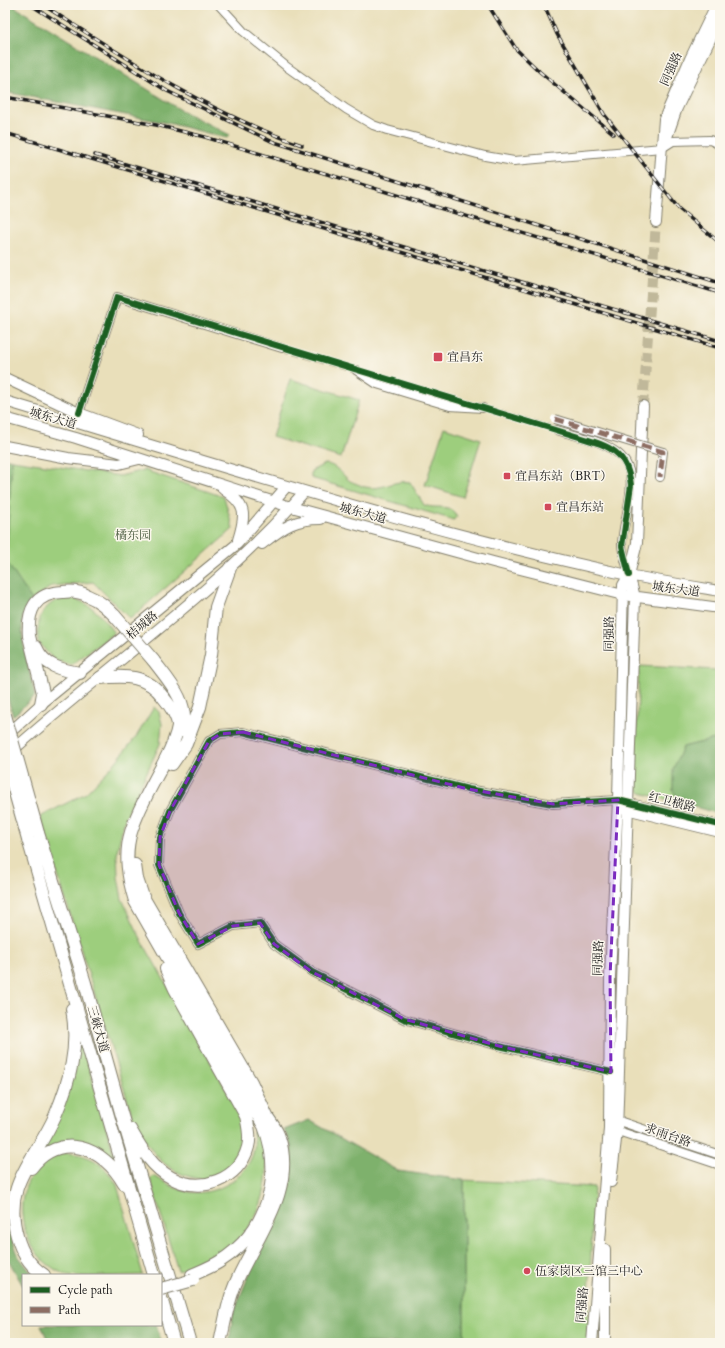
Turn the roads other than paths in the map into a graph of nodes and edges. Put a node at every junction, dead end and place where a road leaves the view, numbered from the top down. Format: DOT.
graph roads {
  1 [pos="219,5"];
  2 [pos="716,5"];
  3 [pos="720,19"];
  4 [pos="720,144"];
  5 [pos="662,148"];
  6 [pos="656,222"];
  7 [pos="282,348"];
  8 [pos="356,370"];
  9 [pos="5,378"];
  10 [pos="5,401"];
  11 [pos="643,406"];
  12 [pos="483,408"];
  13 [pos="79,413"];
  14 [pos="5,418"];
  15 [pos="555,419"];
  16 [pos="557,430"];
  17 [pos="5,446"];
  18 [pos="139,459"];
  19 [pos="245,473"];
  20 [pos="660,477"];
  21 [pos="211,481"];
  22 [pos="286,487"];
  23 [pos="304,492"];
  24 [pos="275,501"];
  25 [pos="292,507"];
  26 [pos="334,518"];
  27 [pos="237,544"];
  28 [pos="230,568"];
  29 [pos="629,575"];
  30 [pos="720,591"];
  31 [pos="623,595"];
  32 [pos="635,596"];
  33 [pos="720,608"];
  34 [pos="114,618"];
  35 [pos="151,661"];
  36 [pos="80,673"];
  37 [pos="100,678"];
  38 [pos="41,704"];
  39 [pos="5,715"];
  40 [pos="178,725"];
  41 [pos="5,736"];
  42 [pos="5,757"];
  43 [pos="172,764"];
  44 [pos="623,805"];
  45 [pos="720,825"];
  46 [pos="720,833"];
  47 [pos="135,901"];
  48 [pos="61,959"];
  49 [pos="611,1072"];
  50 [pos="122,1116"];
  51 [pos="268,1117"];
  52 [pos="613,1124"];
  53 [pos="720,1155"];
  54 [pos="720,1165"];
  55 [pos="134,1204"];
  56 [pos="43,1274"];
  57 [pos="53,1274"];
  58 [pos="154,1274"];
  59 [pos="192,1278"];
  60 [pos="162,1284"];
  61 [pos="162,1289"];
  62 [pos="162,1301"];
  63 [pos="174,1343"];
  64 [pos="190,1343"];
  65 [pos="220,1343"];
  66 [pos="592,1343"];
  67 [pos="605,1343"];
  1 -- 5 [label="street"];
  2 -- 5 [label="main road, 同强路"];
  3 -- 5 [label="main road, 同强路"];
  4 -- 5 [label="street"];
  5 -- 6 [label="main road, 同强路"];
  7 -- 13 [label="street"];
  8 -- 12 [label="street"];
  9 -- 13 [label="main road"];
  10 -- 19 [label="main road, 城东大道"];
  11 -- 29 [label="main road, 同强路"];
  13 -- 19 [label="main road"];
  14 -- 18 [label="main road, 城东大道"];
  15 -- 20 [label="street, bridge"];
  16 -- 29 [label="street"];
  17 -- 18 [label="main road"];
  18 -- 21 [label="main road, 城东大道"];
  19 -- 22 [label="main road, 城东大道"];
  21 -- 24 [label="main road, 城东大道"];
  21 -- 27 [label="main road"];
  22 -- 23 [label="main road, 城东大道"];
  22 -- 24 [label="main road, 桔城路"];
  23 -- 25 [label="main road, 桔城路"];
  23 -- 29 [label="main road, 城东大道"];
  24 -- 25 [label="main road, 城东大道"];
  24 -- 27 [label="main road, 桔城路"];
  25 -- 26 [label="main road, 城东大道"];
  25 -- 28 [label="main road, 桔城路"];
  26 -- 28 [label="main road"];
  26 -- 31 [label="main road, 城东大道"];
  27 -- 36 [label="main road, 桔城路"];
  28 -- 37 [label="main road, 桔城路"];
  28 -- 43 [label="highway"];
  29 -- 30 [label="main road, 城东大道"];
  29 -- 31 [label="main road, 同强路"];
  29 -- 32 [label="main road, 同强路"];
  31 -- 32 [label="main road, 城东大道"];
  31 -- 44 [label="main road, 同强路"];
  32 -- 33 [label="main road, 城东大道"];
  32 -- 44 [label="main road, 同强路"];
  34 -- 35 [label="highway, bridge"];
  34 -- 36 [label="highway"];
  34 -- 38 [label="highway"];
  35 -- 40 [label="highway"];
  35 -- 43 [label="highway"];
  36 -- 38 [label="main road, 桔城路"];
  37 -- 40 [label="highway"];
  37 -- 42 [label="main road, 桔城路"];
  38 -- 41 [label="main road, 桔城路"];
  39 -- 50 [label="highway, 三峡大道, bridge"];
  40 -- 47 [label="highway"];
  42 -- 48 [label="highway, 三峡大道, bridge"];
  43 -- 51 [label="highway"];
  44 -- 45 [label="street, 红卫横路"];
  44 -- 46 [label="street, 红卫横路"];
  44 -- 49 [label="main road, 同强路"];
  44 -- 49 [label="street"];
  44 -- 52 [label="main road, 同强路"];
  47 -- 50 [label="highway"];
  47 -- 59 [label="highway"];
  48 -- 55 [label="highway, 三峡大道"];
  48 -- 56 [label="highway"];
  49 -- 52 [label="main road, 同强路"];
  50 -- 64 [label="highway, 三峡大道"];
  51 -- 59 [label="highway"];
  51 -- 65 [label="highway"];
  52 -- 53 [label="street, 求雨台路"];
  52 -- 54 [label="street, 求雨台路"];
  52 -- 66 [label="main road, 同强路"];
  52 -- 67 [label="main road, 同强路"];
  55 -- 57 [label="highway"];
  55 -- 58 [label="highway, 三峡大道"];
  59 -- 60 [label="highway"];
  59 -- 61 [label="highway, bridge"];
  62 -- 63 [label="highway"];
}
